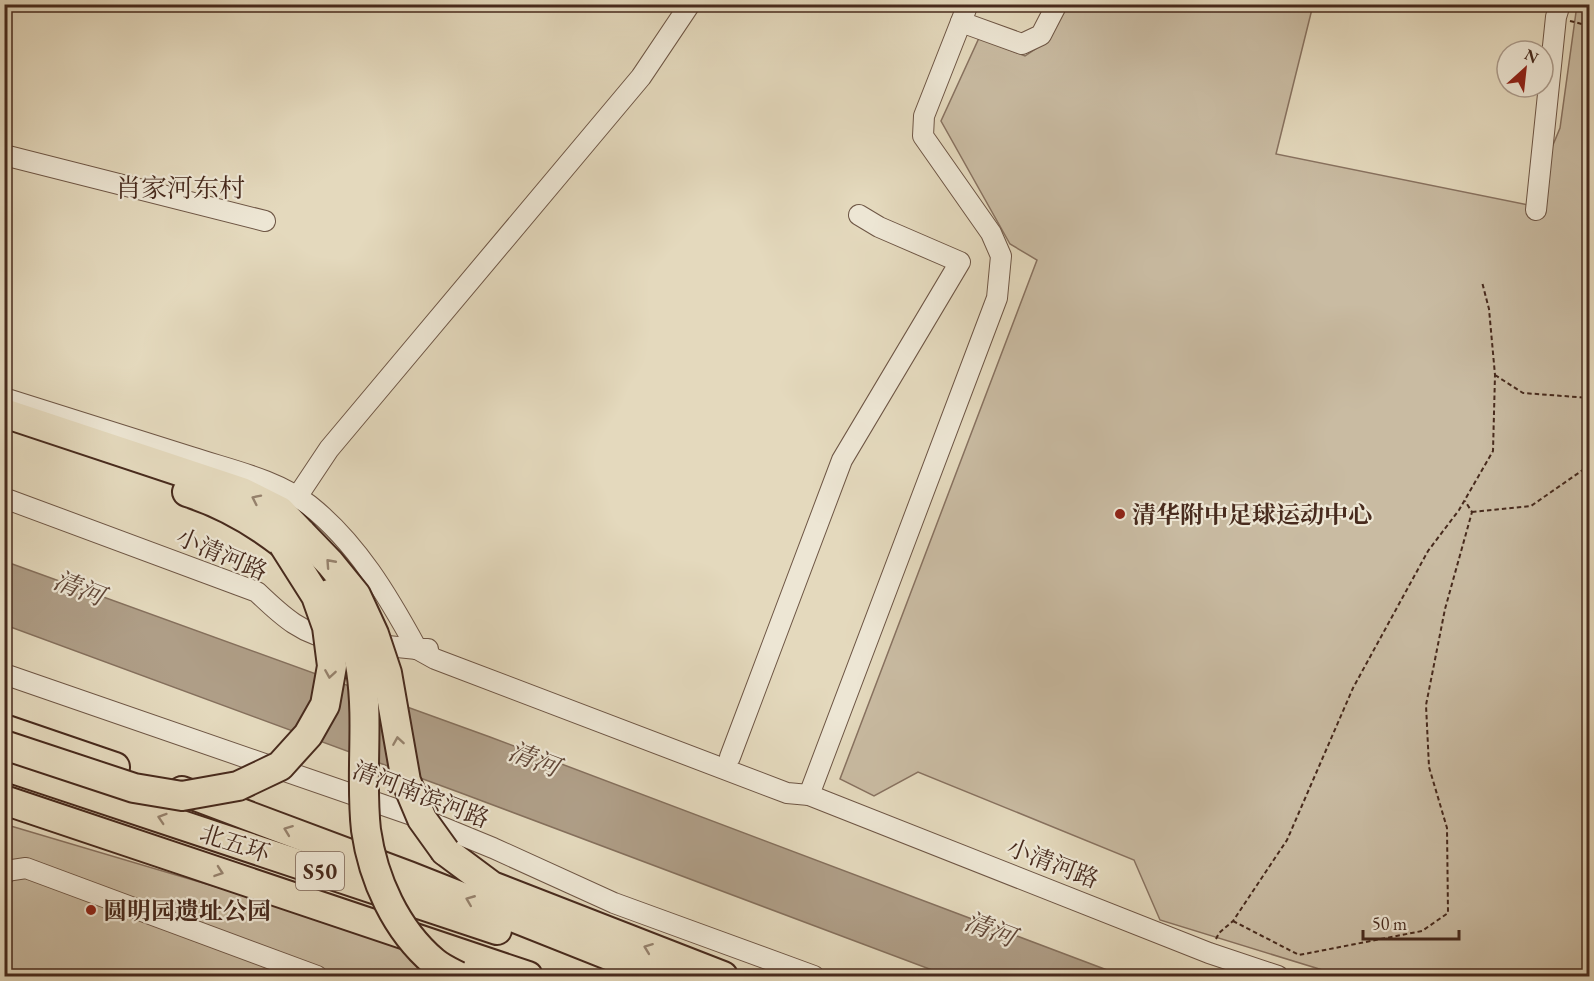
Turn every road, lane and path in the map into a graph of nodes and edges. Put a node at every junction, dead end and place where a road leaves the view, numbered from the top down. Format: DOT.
graph roads {
  1 [pos="690,4"];
  2 [pos="1057,4"];
  3 [pos="1560,4"];
  4 [pos="966,9"];
  5 [pos="4,155"];
  6 [pos="1536,210"];
  7 [pos="859,215"];
  8 [pos="265,221"];
  9 [pos="1482,282"];
  10 [pos="1495,375"];
  11 [pos="4,398"];
  12 [pos="1590,399"];
  13 [pos="4,413"];
  14 [pos="4,434"];
  15 [pos="1590,465"];
  16 [pos="297,497"];
  17 [pos="4,498"];
  18 [pos="1464,500"];
  19 [pos="1472,512"];
  20 [pos="283,544"];
  21 [pos="417,649"];
  22 [pos="4,674"];
  23 [pos="4,729"];
  24 [pos="4,745"];
  25 [pos="730,757"];
  26 [pos="4,766"];
  27 [pos="809,795"];
  28 [pos="4,800"];
  29 [pos="4,806"];
  30 [pos="128,841"];
  31 [pos="4,874"];
  32 [pos="1233,921"];
  33 [pos="1209,952"];
  34 [pos="317,976"];
  35 [pos="458,976"];
  36 [pos="528,976"];
  37 [pos="636,976"];
  38 [pos="661,976"];
  39 [pos="723,976"];
  40 [pos="814,976"];
  41 [pos="1278,976"];
  1 -- 16 [label="street"];
  2 -- 4 [label="street"];
  3 -- 6 [label="street"];
  4 -- 27 [label="street"];
  5 -- 8 [label="street"];
  7 -- 25 [label="street"];
  9 -- 10 [label="path"];
  10 -- 12 [label="path"];
  10 -- 18 [label="path"];
  11 -- 16 [label="street"];
  39 -- 13 [label="highway, one-way, bridge"];
  14 -- 20 [label="highway"];
  15 -- 19 [label="path"];
  16 -- 21 [label="street"];
  17 -- 21 [label="street, 小清河路"];
  18 -- 19 [label="path"];
  18 -- 32 [label="path"];
  19 -- 32 [label="path"];
  20 -- 24 [label="highway, one-way, bridge"];
  20 -- 35 [label="highway, bridge"];
  21 -- 25 [label="street, 小清河路"];
  21 -- 27 [label="street, 小清河路"];
  22 -- 40 [label="street, 清河南滨河路"];
  38 -- 23 [label="highway, one-way"];
  25 -- 27 [label="street, 小清河路"];
  37 -- 26 [label="highway, 北五环 / S50, one-way"];
  27 -- 33 [label="street, 小清河路"];
  28 -- 30 [label="highway, 北五环 / S50"];
  29 -- 30 [label="highway"];
  30 -- 36 [label="highway, 北五环 / S50, one-way"];
  31 -- 34 [label="street"];
  32 -- 33 [label="path"];
  33 -- 41 [label="street, 小清河路"];
}
